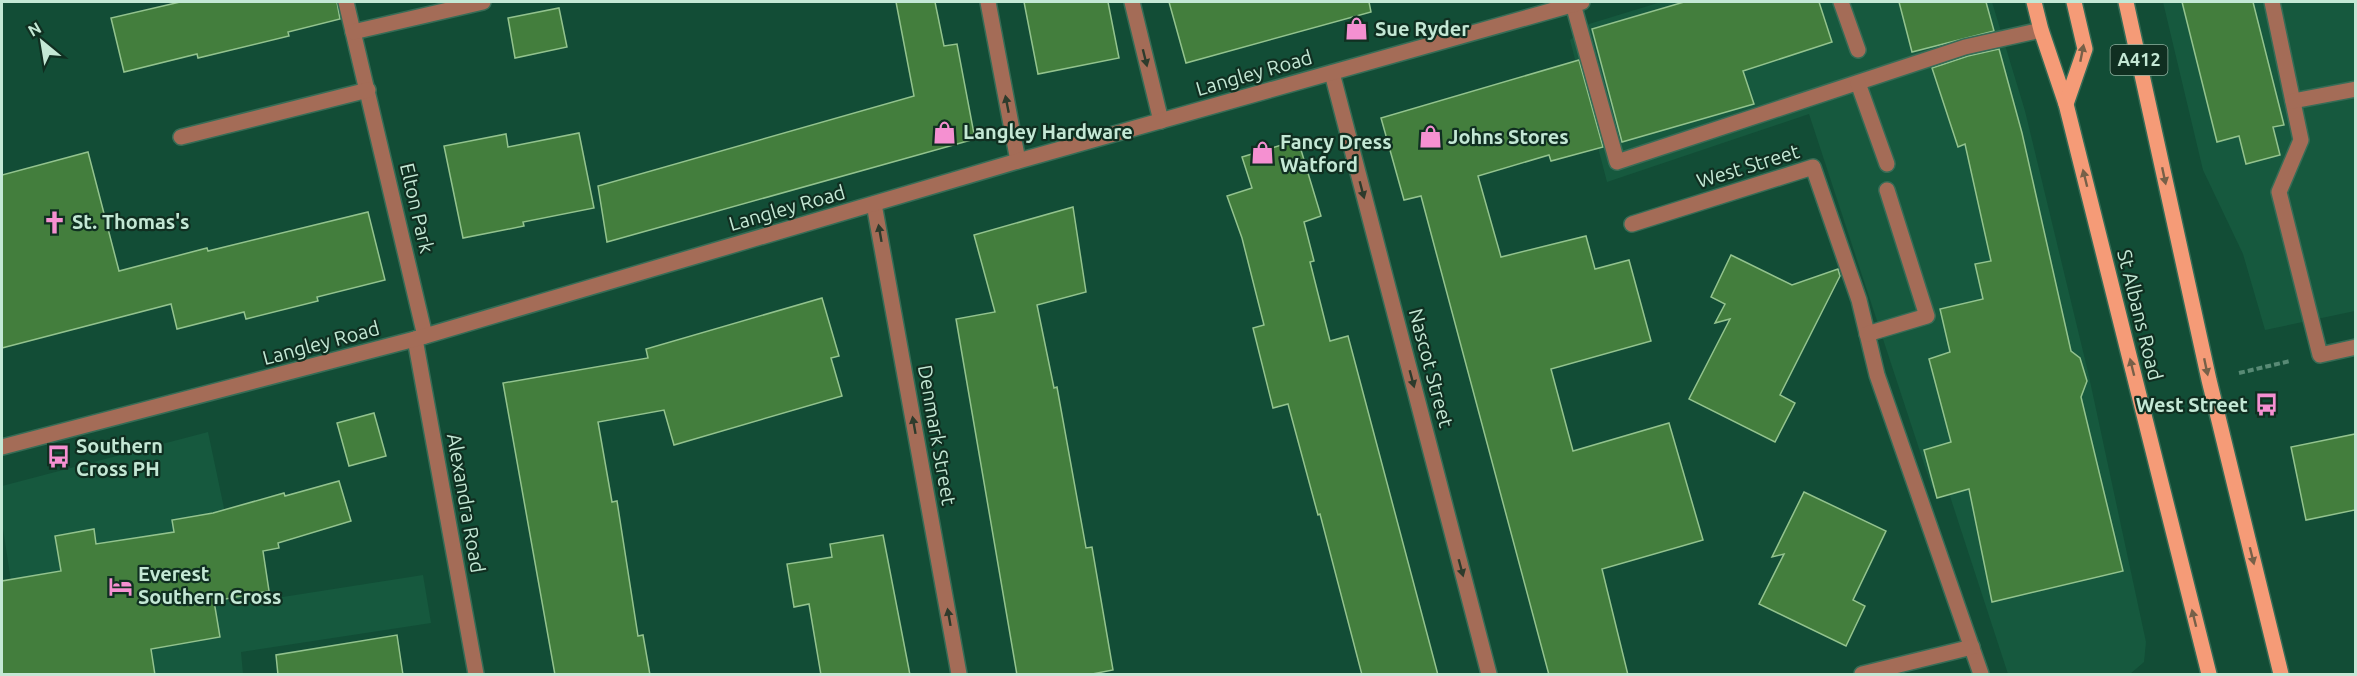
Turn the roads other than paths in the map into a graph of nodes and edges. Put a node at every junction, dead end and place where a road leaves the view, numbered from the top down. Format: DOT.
graph roads {
  1 [pos="346,2"];
  2 [pos="483,2"];
  3 [pos="988,2"];
  4 [pos="1132,2"];
  5 [pos="1841,2"];
  6 [pos="2034,2"];
  7 [pos="2074,2"];
  8 [pos="2126,2"];
  9 [pos="2272,2"];
  10 [pos="1578,3"];
  11 [pos="2041,30"];
  12 [pos="353,32"];
  13 [pos="1858,50"];
  14 [pos="1332,73"];
  15 [pos="1858,83"];
  16 [pos="2355,89"];
  17 [pos="368,90"];
  18 [pos="2293,101"];
  19 [pos="2066,104"];
  20 [pos="1161,121"];
  21 [pos="181,137"];
  22 [pos="1018,161"];
  23 [pos="1887,164"];
  24 [pos="1887,190"];
  25 [pos="874,204"];
  26 [pos="1632,224"];
  27 [pos="1867,334"];
  28 [pos="420,338"];
  29 [pos="2355,347"];
  30 [pos="2,447"];
  31 [pos="1972,647"];
  32 [pos="476,675"];
  33 [pos="959,675"];
  34 [pos="1489,675"];
  35 [pos="1862,675"];
  36 [pos="1981,675"];
  37 [pos="2209,675"];
  38 [pos="2281,675"];
  1 -- 12 [label="street, Elton Park"];
  2 -- 12 [label="street"];
  22 -- 3 [label="street, one-way"];
  4 -- 20 [label="street, one-way"];
  5 -- 13 [label="street"];
  6 -- 11 [label="main road, St Albans Road"];
  19 -- 7 [label="main road, one-way"];
  8 -- 38 [label="main road, A412, one-way"];
  9 -- 18 [label="street"];
  10 -- 14 [label="street, Langley Road"];
  10 -- 15 [label="street"];
  11 -- 15 [label="street"];
  11 -- 19 [label="main road, St Albans Road"];
  12 -- 17 [label="street, Elton Park"];
  14 -- 20 [label="street, Langley Road"];
  14 -- 34 [label="street, Nascot Street, one-way"];
  15 -- 23 [label="street"];
  16 -- 18 [label="street"];
  17 -- 21 [label="street"];
  17 -- 28 [label="street, Elton Park"];
  18 -- 29 [label="street"];
  37 -- 19 [label="main road, St Albans Road, one-way"];
  20 -- 22 [label="street, Langley Road"];
  22 -- 25 [label="street, Langley Road"];
  24 -- 27 [label="street"];
  25 -- 28 [label="street, Langley Road"];
  33 -- 25 [label="street, Denmark Street, one-way"];
  26 -- 27 [label="street, West Street"];
  27 -- 31 [label="street, West Street"];
  28 -- 30 [label="street, Langley Road"];
  28 -- 32 [label="street, Alexandra Road"];
  31 -- 35 [label="street"];
  31 -- 36 [label="street, West Street"];
}
